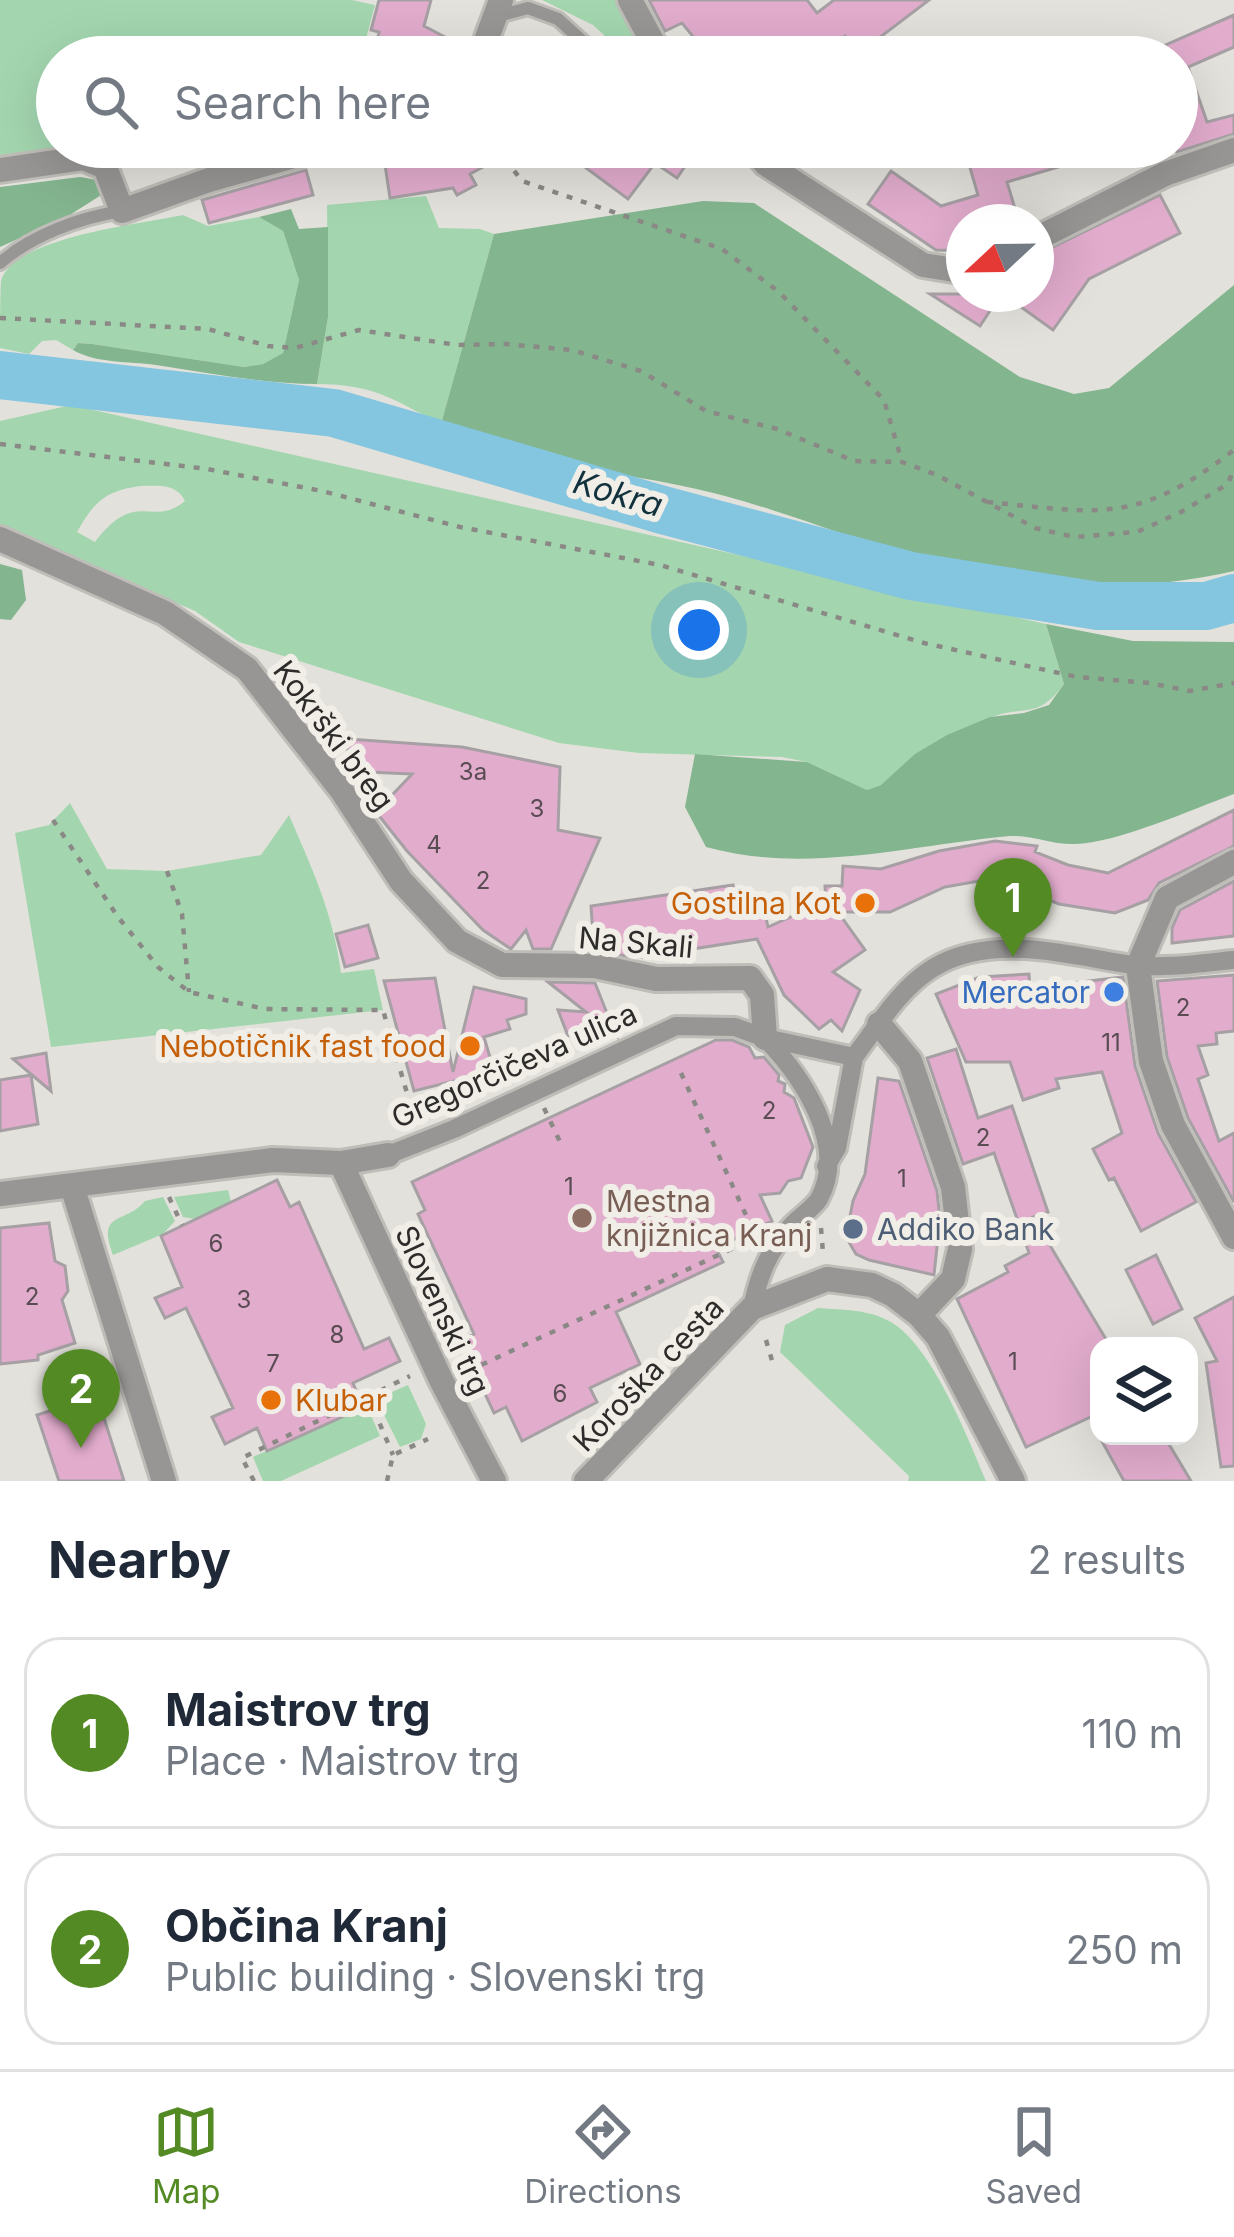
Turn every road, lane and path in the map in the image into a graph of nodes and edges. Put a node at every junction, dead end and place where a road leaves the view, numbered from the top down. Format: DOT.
graph roads {
  1 [pos="630,0"];
  2 [pos="499,8"];
  3 [pos="488,36"];
  4 [pos="577,36"];
  5 [pos="649,36"];
  6 [pos="1234,150"];
  7 [pos="1198,163"];
  8 [pos="36,165"];
  9 [pos="105,168"];
  10 [pos="259,168"];
  11 [pos="512,168"];
  12 [pos="776,168"];
  13 [pos="1182,168"];
  14 [pos="0,170"];
  15 [pos="122,211"];
  16 [pos="1054,230"];
  17 [pos="0,263"];
  18 [pos="946,269"];
  19 [pos="0,318"];
  20 [pos="0,444"];
  21 [pos="1234,450"];
  22 [pos="902,462"];
  23 [pos="1234,467"];
  24 [pos="983,502"];
  25 [pos="0,539"];
  26 [pos="1234,683"];
  27 [pos="52,820"];
  28 [pos="1234,862"];
  29 [pos="167,871"];
  30 [pos="1234,960"];
  31 [pos="1138,966"];
  32 [pos="524,967"];
  33 [pos="189,992"];
  34 [pos="880,1024"];
  35 [pos="765,1038"];
  36 [pos="854,1058"];
  37 [pos="681,1073"];
  38 [pos="543,1106"];
  39 [pos="422,1144"];
  40 [pos="562,1147"];
  41 [pos="388,1155"];
  42 [pos="341,1163"];
  43 [pos="826,1166"];
  44 [pos="72,1186"];
  45 [pos="167,1192"];
  46 [pos="0,1194"];
  47 [pos="182,1225"];
  48 [pos="1234,1238"];
  49 [pos="752,1308"];
  50 [pos="919,1315"];
  51 [pos="766,1340"];
  52 [pos="773,1364"];
  53 [pos="468,1372"];
  54 [pos="410,1376"];
  55 [pos="368,1396"];
  56 [pos="428,1439"];
  57 [pos="393,1455"];
  58 [pos="164,1481"];
  59 [pos="254,1481"];
  60 [pos="387,1481"];
  61 [pos="494,1481"];
  62 [pos="586,1481"];
  63 [pos="1012,1481"];
  1 -- 5 [label="street"];
  2 -- 3 [label="street"];
  2 -- 4 [label="lane"];
  6 -- 7 [label="street"];
  8 -- 14 [label="street"];
  9 -- 15 [label="street"];
  10 -- 15 [label="street"];
  11 -- 22 [label="path"];
  12 -- 18 [label="street"];
  13 -- 16 [label="street"];
  15 -- 17 [label="lane"];
  19 -- 22 [label="path"];
  20 -- 26 [label="path"];
  21 -- 24 [label="path"];
  22 -- 24 [label="path"];
  23 -- 24 [label="path"];
  25 -- 32 [label="street, Kokrški breg"];
  27 -- 33 [label="path"];
  28 -- 31 [label="street"];
  29 -- 33 [label="path"];
  30 -- 31 [label="street"];
  31 -- 34 [label="street"];
  31 -- 48 [label="street"];
  32 -- 35 [label="street, Na Skali"];
  33 -- 39 [label="path"];
  34 -- 36 [label="street"];
  34 -- 50 [label="street"];
  35 -- 36 [label="street, Gregorčičeva ulica"];
  35 -- 39 [label="street, Gregorčičeva ulica"];
  35 -- 43 [label="street"];
  36 -- 43 [label="street, Koroška cesta"];
  37 -- 53 [label="path"];
  38 -- 40 [label="path"];
  39 -- 41 [label="street, Gregorčičeva ulica"];
  41 -- 42 [label="street, Gregorčičeva ulica"];
  42 -- 44 [label="street, Gregorčičeva ulica"];
  42 -- 61 [label="street, Slovenski trg"];
  43 -- 49 [label="street, Koroška cesta"];
  44 -- 46 [label="street, Gregorčičeva ulica"];
  44 -- 58 [label="street"];
  45 -- 47 [label="path"];
  49 -- 50 [label="street, Koroška cesta"];
  49 -- 62 [label="street, Koroška cesta"];
  50 -- 63 [label="street"];
  51 -- 52 [label="path"];
  54 -- 55 [label="path"];
  55 -- 57 [label="path"];
  55 -- 59 [label="path"];
  56 -- 57 [label="path"];
  57 -- 60 [label="path"];
}
